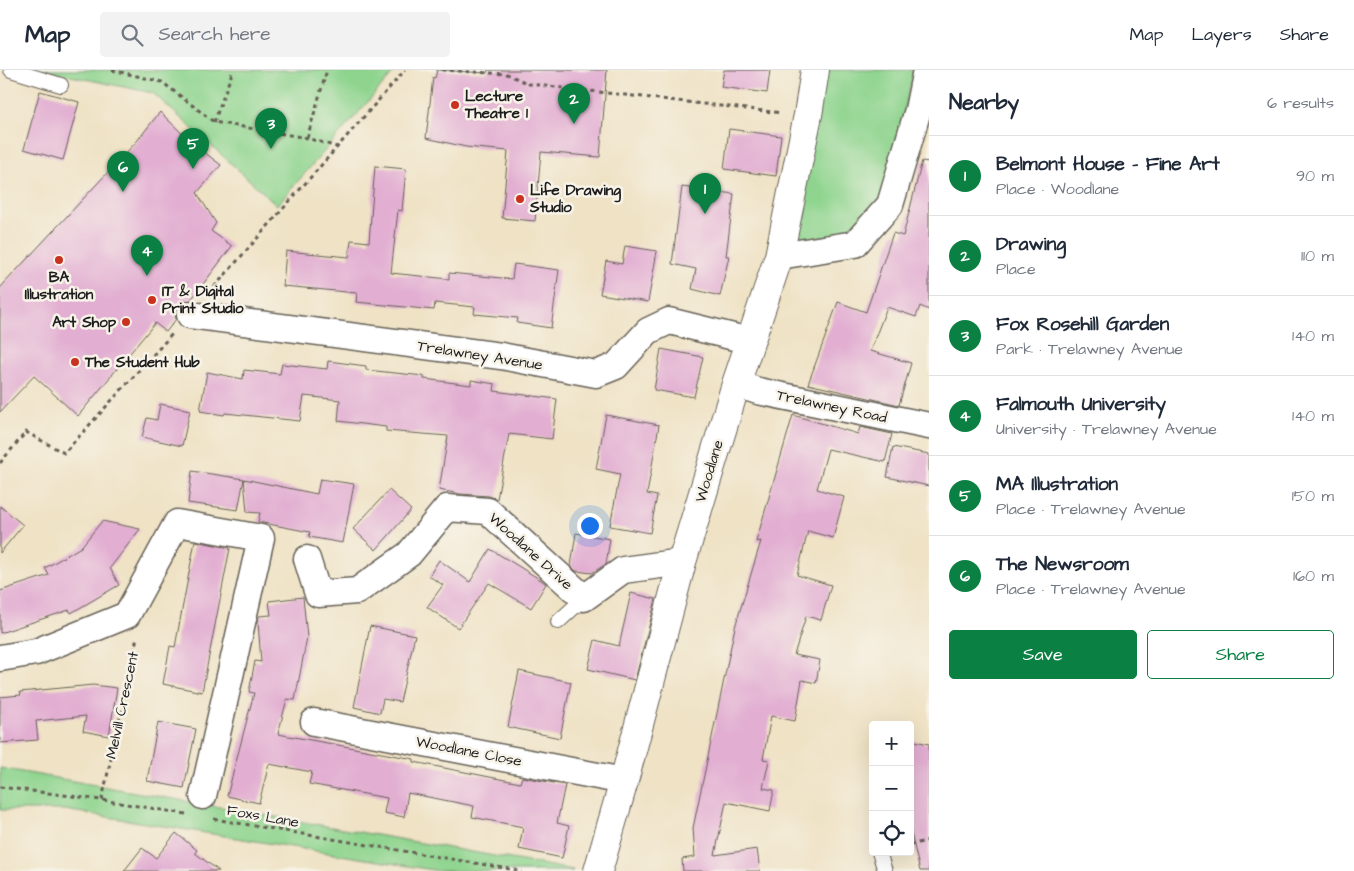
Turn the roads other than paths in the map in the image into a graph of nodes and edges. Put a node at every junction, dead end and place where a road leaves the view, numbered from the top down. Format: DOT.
graph roads {
  1 [pos="11,70"];
  2 [pos="815,70"];
  3 [pos="926,70"];
  4 [pos="61,84"];
  5 [pos="779,256"];
  6 [pos="190,315"];
  7 [pos="750,341"];
  8 [pos="736,384"];
  9 [pos="929,426"];
  10 [pos="307,559"];
  11 [pos="682,562"];
  12 [pos="584,598"];
  13 [pos="558,622"];
  14 [pos="0,658"];
  15 [pos="314,722"];
  16 [pos="624,781"];
  17 [pos="201,810"];
  18 [pos="880,856"];
  19 [pos="598,871"];
  20 [pos="885,871"];
  1 -- 4 [label="lane"];
  2 -- 5 [label="street, Woodlane"];
  3 -- 5 [label="street"];
  5 -- 7 [label="street, Woodlane"];
  6 -- 7 [label="street, Trelawney Avenue"];
  7 -- 8 [label="street, Woodlane"];
  8 -- 9 [label="street, Trelawney Road"];
  8 -- 11 [label="street, Woodlane"];
  10 -- 12 [label="street, Woodlane Drive"];
  11 -- 12 [label="street, Woodlane Drive"];
  11 -- 16 [label="street, Woodlane"];
  12 -- 13 [label="lane"];
  14 -- 17 [label="street"];
  15 -- 16 [label="street, Woodlane Close"];
  16 -- 19 [label="street, Woodlane"];
  18 -- 20 [label="lane"];
}
